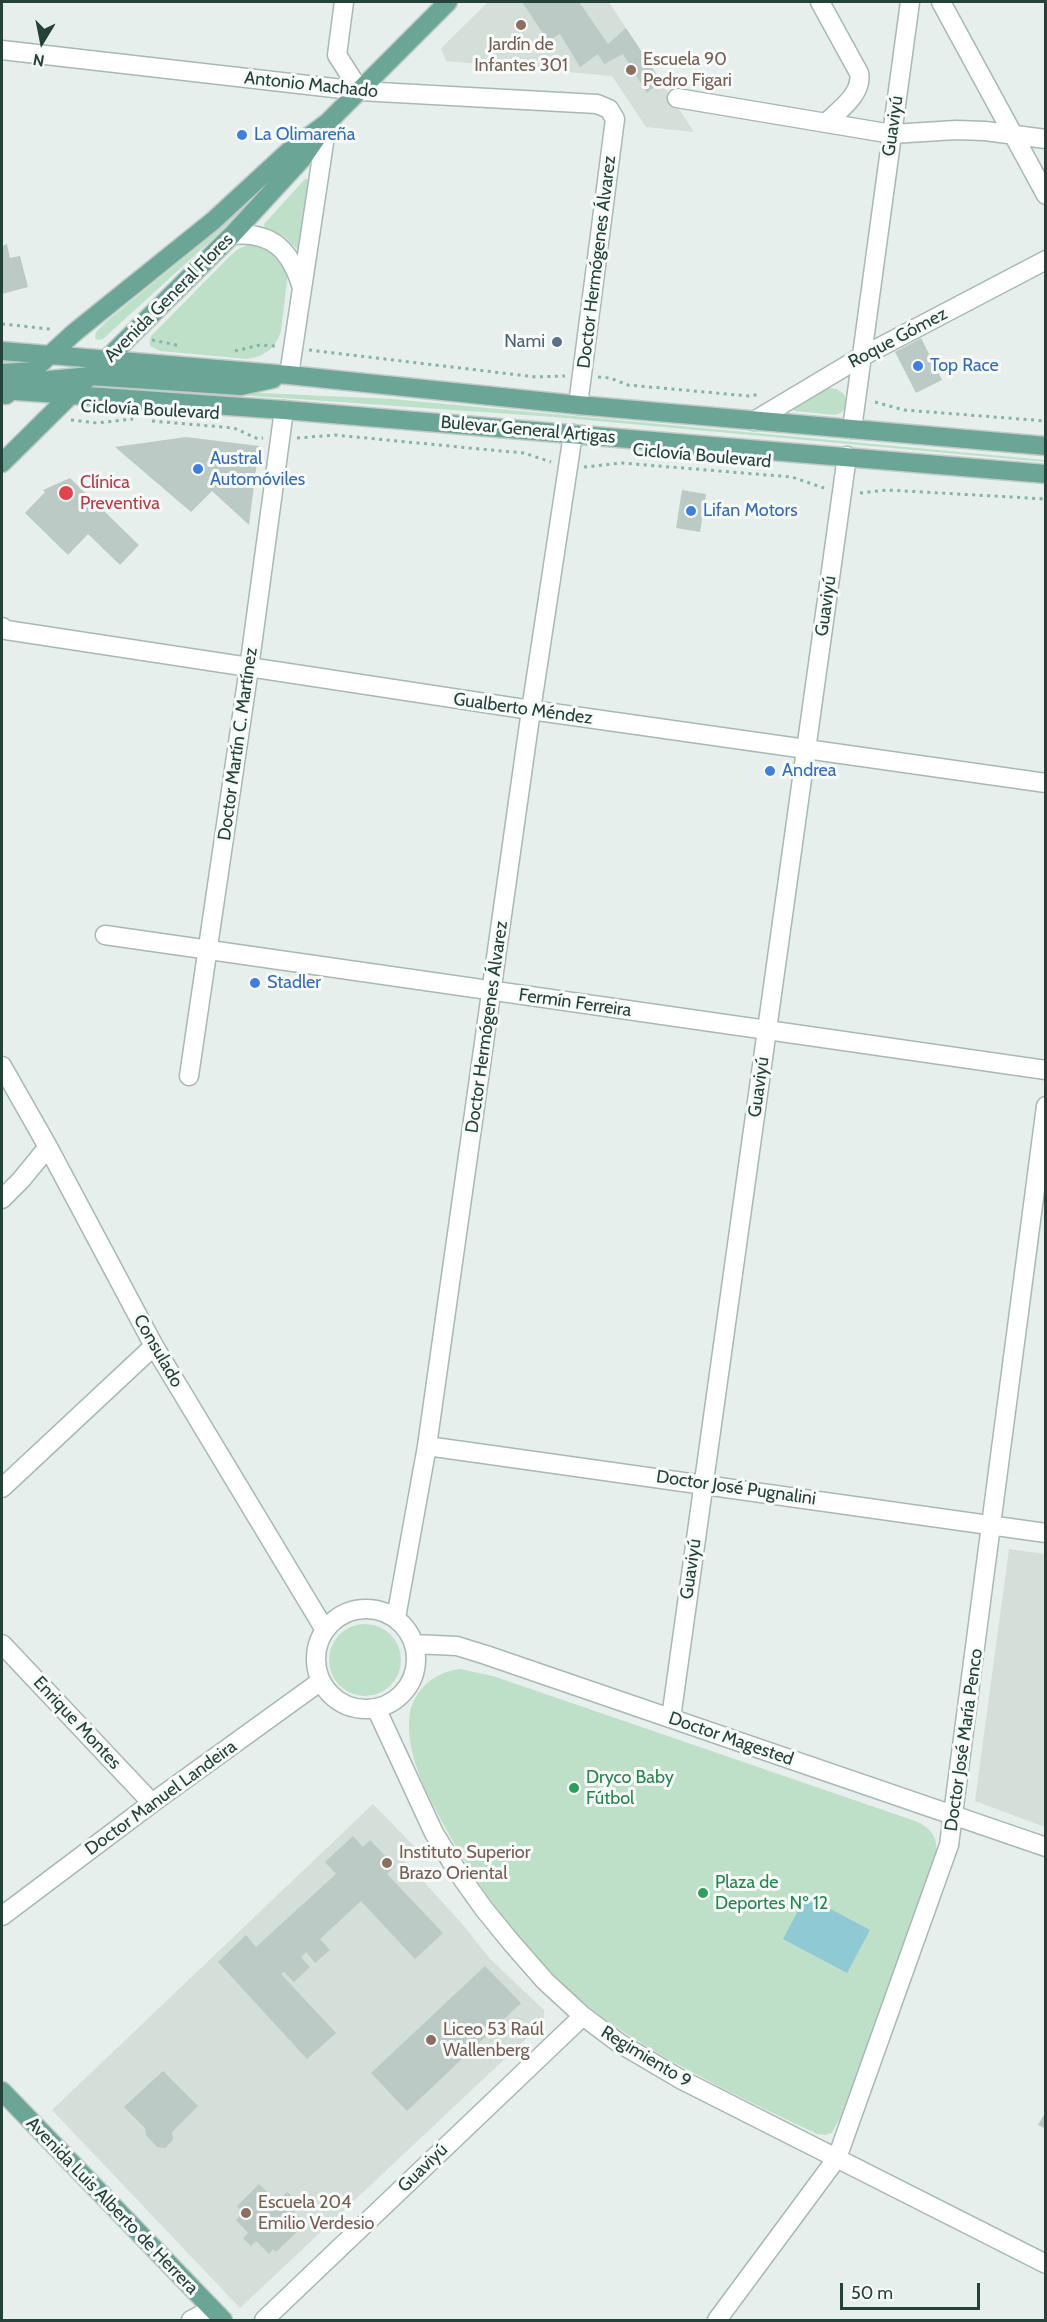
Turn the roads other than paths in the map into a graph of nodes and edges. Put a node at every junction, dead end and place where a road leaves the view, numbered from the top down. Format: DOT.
graph roads {
  1 [pos="344,2"];
  2 [pos="448,2"];
  3 [pos="820,2"];
  4 [pos="910,2"];
  5 [pos="941,2"];
  6 [pos="2,50"];
  7 [pos="360,91"];
  8 [pos="677,98"];
  9 [pos="615,119"];
  10 [pos="327,123"];
  11 [pos="826,123"];
  12 [pos="892,134"];
  13 [pos="1014,135"];
  14 [pos="1046,139"];
  15 [pos="1046,195"];
  16 [pos="232,235"];
  17 [pos="1046,260"];
  18 [pos="302,290"];
  19 [pos="2,351"];
  20 [pos="50,355"];
  21 [pos="861,357"];
  22 [pos="108,360"];
  23 [pos="32,371"];
  24 [pos="2,373"];
  25 [pos="289,375"];
  26 [pos="90,376"];
  27 [pos="4,393"];
  28 [pos="70,395"];
  29 [pos="578,405"];
  30 [pos="284,410"];
  31 [pos="754,421"];
  32 [pos="852,429"];
  33 [pos="573,434"];
  34 [pos="1046,446"];
  35 [pos="847,456"];
  36 [pos="2,463"];
  37 [pos="1046,474"];
  38 [pos="2,627"];
  39 [pos="249,668"];
  40 [pos="531,710"];
  41 [pos="806,749"];
  42 [pos="1046,783"];
  43 [pos="105,935"];
  44 [pos="207,951"];
  45 [pos="492,991"];
  46 [pos="766,1030"];
  47 [pos="2,1066"];
  48 [pos="1046,1070"];
  49 [pos="189,1076"];
  50 [pos="1046,1106"];
  51 [pos="48,1147"];
  52 [pos="2,1199"];
  53 [pos="154,1346"];
  54 [pos="427,1446"];
  55 [pos="703,1484"];
  56 [pos="2,1488"];
  57 [pos="992,1525"];
  58 [pos="1046,1533"];
  59 [pos="396,1618"];
  60 [pos="325,1630"];
  61 [pos="2,1644"];
  62 [pos="414,1644"];
  63 [pos="321,1681"];
  64 [pos="376,1708"];
  65 [pos="671,1718"];
  66 [pos="152,1803"];
  67 [pos="955,1815"];
  68 [pos="1046,1847"];
  69 [pos="2,1916"];
  70 [pos="583,2016"];
  71 [pos="2,2091"];
  72 [pos="837,2158"];
  73 [pos="1046,2264"];
  74 [pos="218,2315"];
  75 [pos="191,2320"];
  76 [pos="264,2320"];
  77 [pos="717,2320"];
  1 -- 7 [label="street"];
  2 -- 7 [label="main road, Avenida General Flores"];
  3 -- 11 [label="street"];
  4 -- 12 [label="street, Guaviyú"];
  5 -- 13 [label="street"];
  6 -- 7 [label="street, Antonio Machado"];
  7 -- 9 [label="street, Antonio Machado"];
  7 -- 10 [label="main road, Avenida General Flores"];
  8 -- 11 [label="street"];
  9 -- 29 [label="street, Doctor Hermógenes Álvarez"];
  10 -- 16 [label="main road, Avenida General Flores"];
  10 -- 18 [label="street"];
  10 -- 20 [label="main road, Avenida General Flores"];
  11 -- 12 [label="street"];
  12 -- 13 [label="street"];
  12 -- 21 [label="street, Guaviyú"];
  13 -- 14 [label="street"];
  13 -- 15 [label="street"];
  16 -- 18 [label="street"];
  16 -- 22 [label="main road, Avenida General Flores"];
  17 -- 21 [label="street, Roque Gómez"];
  18 -- 25 [label="street"];
  19 -- 20 [label="main road, Bulevar General Artigas"];
  20 -- 22 [label="main road, Bulevar General Artigas"];
  20 -- 23 [label="main road, Avenida General Flores"];
  21 -- 31 [label="street, Roque Gómez"];
  21 -- 32 [label="street, Guaviyú"];
  22 -- 23 [label="main road, Bulevar General Artigas"];
  22 -- 25 [label="main road, Bulevar General Artigas"];
  22 -- 26 [label="main road, Avenida General Flores"];
  23 -- 24 [label="main road, Bulevar General Artigas"];
  23 -- 27 [label="main road, Avenida General Flores"];
  25 -- 26 [label="main road, Bulevar General Artigas"];
  25 -- 29 [label="main road, Bulevar General Artigas"];
  26 -- 27 [label="main road, Bulevar General Artigas"];
  26 -- 28 [label="main road, Avenida General Flores"];
  27 -- 28 [label="main road, Bulevar General Artigas"];
  28 -- 30 [label="main road, Bulevar General Artigas"];
  28 -- 36 [label="main road, Avenida General Flores"];
  29 -- 31 [label="main road, Bulevar General Artigas"];
  30 -- 33 [label="main road, Bulevar General Artigas"];
  30 -- 39 [label="street, Doctor Martín C. Martínez"];
  31 -- 32 [label="main road, Bulevar General Artigas"];
  32 -- 34 [label="main road, Bulevar General Artigas"];
  33 -- 35 [label="main road, Bulevar General Artigas"];
  33 -- 40 [label="street, Doctor Hermógenes Álvarez"];
  35 -- 37 [label="main road, Bulevar General Artigas"];
  35 -- 41 [label="street, Guaviyú"];
  38 -- 39 [label="street, Gualberto Méndez"];
  39 -- 40 [label="street, Gualberto Méndez"];
  39 -- 44 [label="street, Doctor Martín C. Martínez"];
  40 -- 41 [label="street, Gualberto Méndez"];
  40 -- 45 [label="street, Doctor Hermógenes Álvarez"];
  41 -- 42 [label="street, Gualberto Méndez"];
  41 -- 46 [label="street, Guaviyú"];
  43 -- 44 [label="street, Fermín Ferreira"];
  44 -- 45 [label="street, Fermín Ferreira"];
  44 -- 49 [label="street, Doctor Martín C. Martínez"];
  45 -- 46 [label="street, Fermín Ferreira"];
  45 -- 54 [label="street, Doctor Hermógenes Álvarez"];
  46 -- 48 [label="street, Fermín Ferreira"];
  46 -- 55 [label="street, Guaviyú"];
  47 -- 51 [label="street, Consulado"];
  50 -- 57 [label="street, Doctor José María Penco"];
  51 -- 52 [label="street"];
  51 -- 53 [label="street, Consulado"];
  53 -- 56 [label="street"];
  53 -- 60 [label="street, Consulado"];
  54 -- 55 [label="street, Doctor José Pugnalini"];
  54 -- 59 [label="street, Doctor Hermógenes Álvarez"];
  55 -- 57 [label="street, Doctor José Pugnalini"];
  55 -- 65 [label="street, Guaviyú"];
  57 -- 58 [label="street, Doctor José Pugnalini"];
  57 -- 67 [label="street, Doctor José María Penco"];
  59 -- 60 [label="street"];
  59 -- 62 [label="street"];
  60 -- 63 [label="street"];
  61 -- 66 [label="street, Enrique Montes"];
  62 -- 64 [label="street"];
  62 -- 65 [label="street, Doctor Magested"];
  63 -- 64 [label="street"];
  63 -- 66 [label="street, Doctor Manuel Landeira"];
  64 -- 70 [label="street, Regimiento 9"];
  65 -- 67 [label="street, Doctor Magested"];
  66 -- 69 [label="street, Doctor Manuel Landeira"];
  67 -- 68 [label="street, Doctor Magested"];
  67 -- 72 [label="street, Doctor José María Penco"];
  70 -- 72 [label="street, Regimiento 9"];
  70 -- 76 [label="street, Guaviyú"];
  71 -- 74 [label="main road, Avenida Luis Alberto de Herrera"];
  72 -- 73 [label="street, Regimiento 9"];
  72 -- 77 [label="street, Doctor José María Penco"];
  74 -- 75 [label="street"];
}
